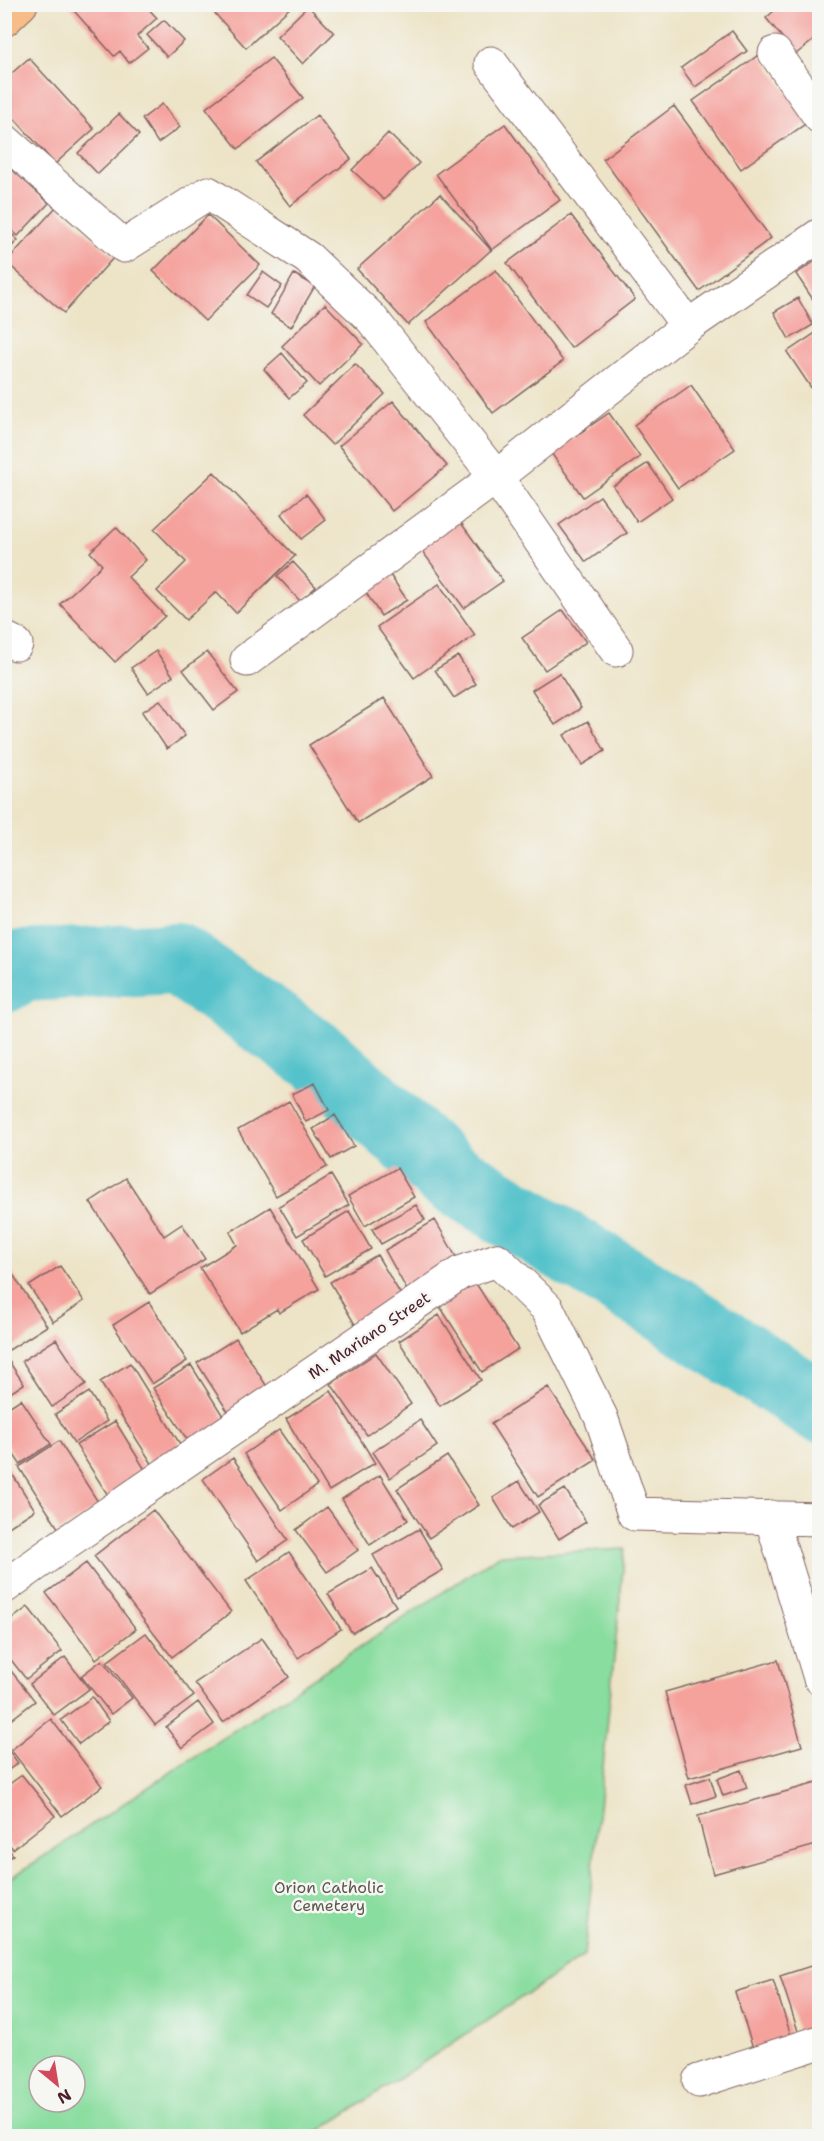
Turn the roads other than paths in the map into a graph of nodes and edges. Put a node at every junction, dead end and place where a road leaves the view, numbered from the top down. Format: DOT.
graph roads {
  1 [pos="21,4"];
  2 [pos="4,20"];
  3 [pos="775,53"];
  4 [pos="491,63"];
  5 [pos="819,117"];
  6 [pos="4,140"];
  7 [pos="819,235"];
  8 [pos="688,326"];
  9 [pos="496,477"];
  10 [pos="616,650"];
  11 [pos="247,660"];
  12 [pos="771,1517"];
  13 [pos="819,1519"];
  14 [pos="4,1587"];
  15 [pos="819,1678"];
  16 [pos="819,2042"];
  17 [pos="699,2080"];
  1 -- 2 [label="main road"];
  3 -- 5 [label="street"];
  4 -- 8 [label="street"];
  6 -- 9 [label="street"];
  7 -- 8 [label="street"];
  8 -- 9 [label="street"];
  9 -- 10 [label="street"];
  9 -- 11 [label="street"];
  12 -- 13 [label="street"];
  12 -- 14 [label="street, M. Mariano Street"];
  12 -- 15 [label="street"];
  16 -- 17 [label="street"];
}
